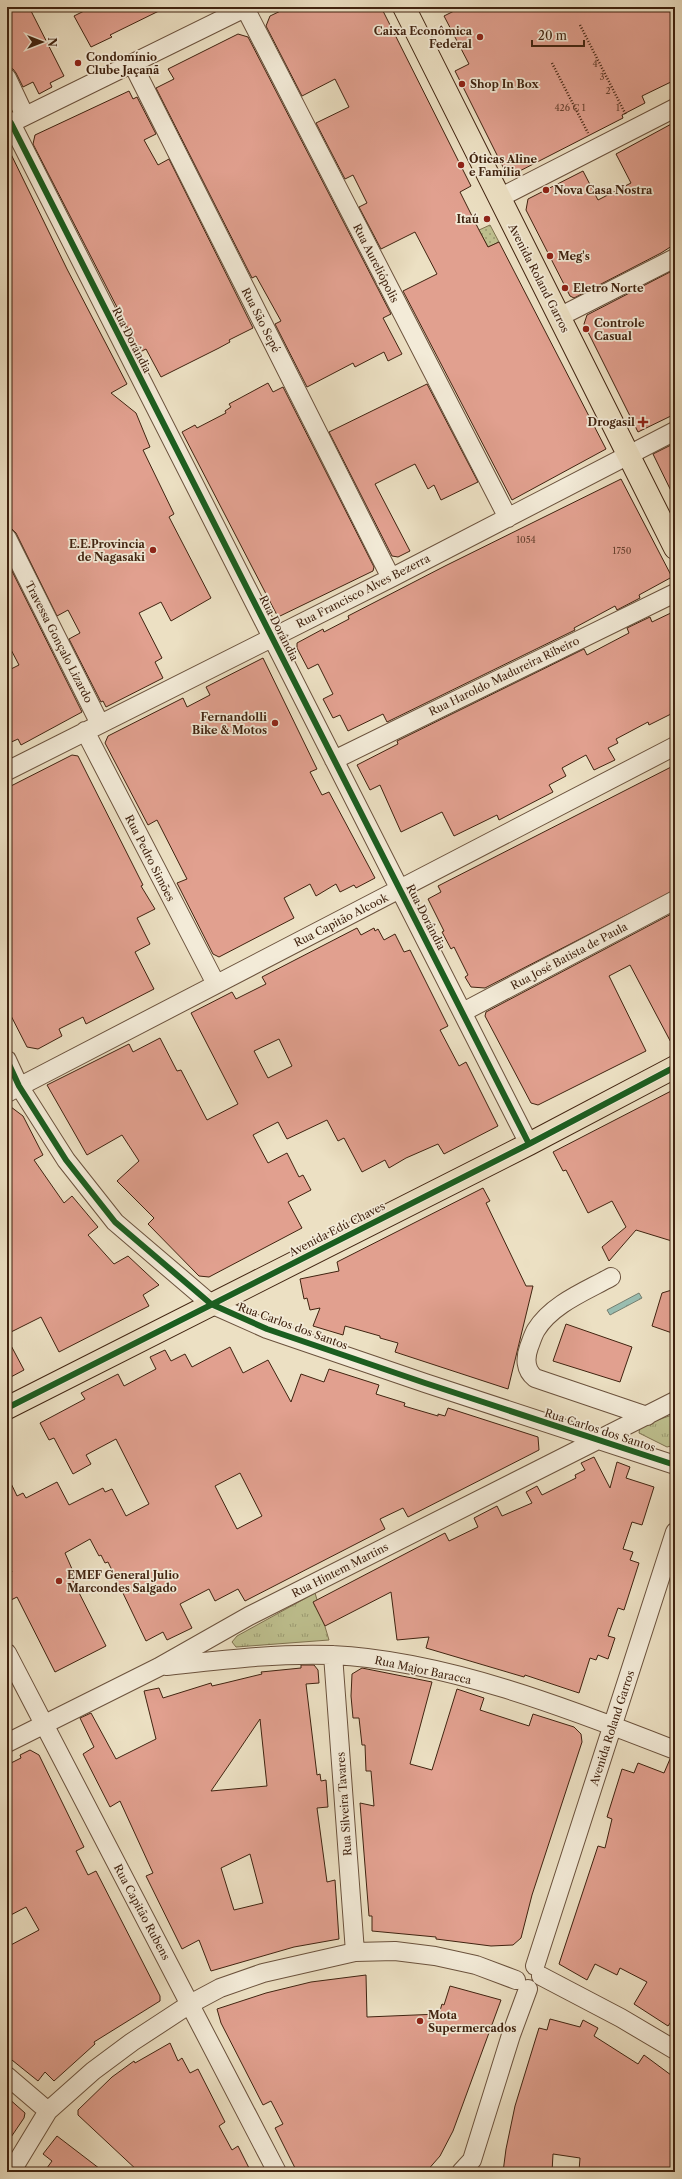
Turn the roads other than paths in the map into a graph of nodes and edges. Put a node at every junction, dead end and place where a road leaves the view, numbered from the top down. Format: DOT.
graph roads {
  1 [pos="404,7"];
  2 [pos="246,8"];
  3 [pos="132,63"];
  4 [pos="7,78"];
  5 [pos="675,108"];
  6 [pos="14,121"];
  7 [pos="499,198"];
  8 [pos="675,258"];
  9 [pos="559,317"];
  10 [pos="675,431"];
  11 [pos="628,455"];
  12 [pos="508,518"];
  13 [pos="7,538"];
  14 [pos="675,548"];
  15 [pos="391,578"];
  16 [pos="675,593"];
  17 [pos="272,637"];
  18 [pos="92,728"];
  19 [pos="675,746"];
  20 [pos="334,760"];
  21 [pos="7,771"];
  22 [pos="401,890"];
  23 [pos="675,900"];
  24 [pos="216,984"];
  25 [pos="463,1012"];
  26 [pos="7,1060"];
  27 [pos="675,1067"];
  28 [pos="13,1089"];
  29 [pos="529,1144"];
  30 [pos="611,1277"];
  31 [pos="211,1304"];
  32 [pos="675,1401"];
  33 [pos="7,1408"];
  34 [pos="647,1416"];
  35 [pos="597,1440"];
  36 [pos="675,1465"];
  37 [pos="675,1532"];
  38 [pos="7,1653"];
  39 [pos="333,1655"];
  40 [pos="159,1667"];
  41 [pos="45,1725"];
  42 [pos="612,1726"];
  43 [pos="7,1743"];
  44 [pos="675,1750"];
  45 [pos="355,1952"];
  46 [pos="528,1977"];
  47 [pos="190,2004"];
  48 [pos="675,2050"];
  49 [pos="7,2076"];
  50 [pos="48,2111"];
  51 [pos="469,2168"];
  52 [pos="11,2172"];
  53 [pos="277,2172"];
  1 -- 7 [label="main road, Avenida Roland Garros"];
  2 -- 3 [label="street"];
  2 -- 12 [label="street, Rua Aureliópolis"];
  3 -- 6 [label="street"];
  3 -- 15 [label="street, Rua São Sepé"];
  4 -- 6 [label="street, Rua Dorândia"];
  5 -- 7 [label="street"];
  6 -- 17 [label="street, Rua Dorândia"];
  7 -- 9 [label="main road, Avenida Roland Garros"];
  8 -- 9 [label="street"];
  9 -- 11 [label="main road, Avenida Roland Garros"];
  10 -- 11 [label="street, Rua Francisco Alves Bezerra"];
  11 -- 12 [label="street, Rua Francisco Alves Bezerra"];
  11 -- 14 [label="main road, Avenida Roland Garros"];
  12 -- 15 [label="street, Rua Francisco Alves Bezerra"];
  13 -- 18 [label="street, Travessa Gonçalo Lizardo"];
  15 -- 17 [label="street, Rua Francisco Alves Bezerra"];
  16 -- 20 [label="street, Rua Haroldo Madureira Ribeiro"];
  17 -- 18 [label="street, Rua Francisco Alves Bezerra"];
  17 -- 20 [label="street, Rua Dorândia"];
  18 -- 21 [label="street, Rua Francisco Alves Bezerra"];
  18 -- 24 [label="street, Rua Pedro Simões"];
  19 -- 22 [label="street, Rua Capitão Alcook"];
  20 -- 22 [label="street, Rua Dorândia"];
  22 -- 24 [label="street, Rua Capitão Alcook"];
  22 -- 25 [label="street, Rua Dorândia"];
  23 -- 25 [label="street, Rua José Batista de Paula"];
  24 -- 28 [label="street, Rua Capitão Alcook"];
  25 -- 29 [label="street, Rua Dorândia"];
  26 -- 28 [label="street, Rua Carlos dos Santos"];
  27 -- 29 [label="main road, Avenida Edú Chaves"];
  28 -- 31 [label="street, Rua Carlos dos Santos"];
  29 -- 31 [label="main road, Avenida Edú Chaves"];
  30 -- 34 [label="street"];
  31 -- 33 [label="main road, Avenida Edú Chaves"];
  31 -- 35 [label="street, Rua Carlos dos Santos"];
  32 -- 34 [label="street, Rua Hintem Martins"];
  34 -- 35 [label="street, Rua Hintem Martins"];
  35 -- 36 [label="street, Rua Carlos dos Santos"];
  35 -- 40 [label="street, Rua Hintem Martins"];
  37 -- 42 [label="street, Avenida Roland Garros"];
  38 -- 41 [label="street, Rua Capitão Rubens"];
  39 -- 40 [label="street, Rua Major Baracca"];
  39 -- 42 [label="street, Rua Major Baracca"];
  39 -- 45 [label="street, Rua Silveira Tavares"];
  40 -- 41 [label="street, Rua Hintem Martins"];
  41 -- 43 [label="street, Rua Hintem Martins"];
  41 -- 47 [label="street, Rua Capitão Rubens"];
  42 -- 44 [label="street, Rua Major Baracca"];
  42 -- 46 [label="street, Avenida Roland Garros"];
  45 -- 46 [label="street"];
  45 -- 47 [label="street"];
  46 -- 48 [label="street"];
  46 -- 51 [label="street, Avenida Roland Garros"];
  47 -- 50 [label="street"];
  47 -- 53 [label="street, Rua Capitão Rubens"];
  49 -- 50 [label="street"];
  50 -- 52 [label="street"];
}
